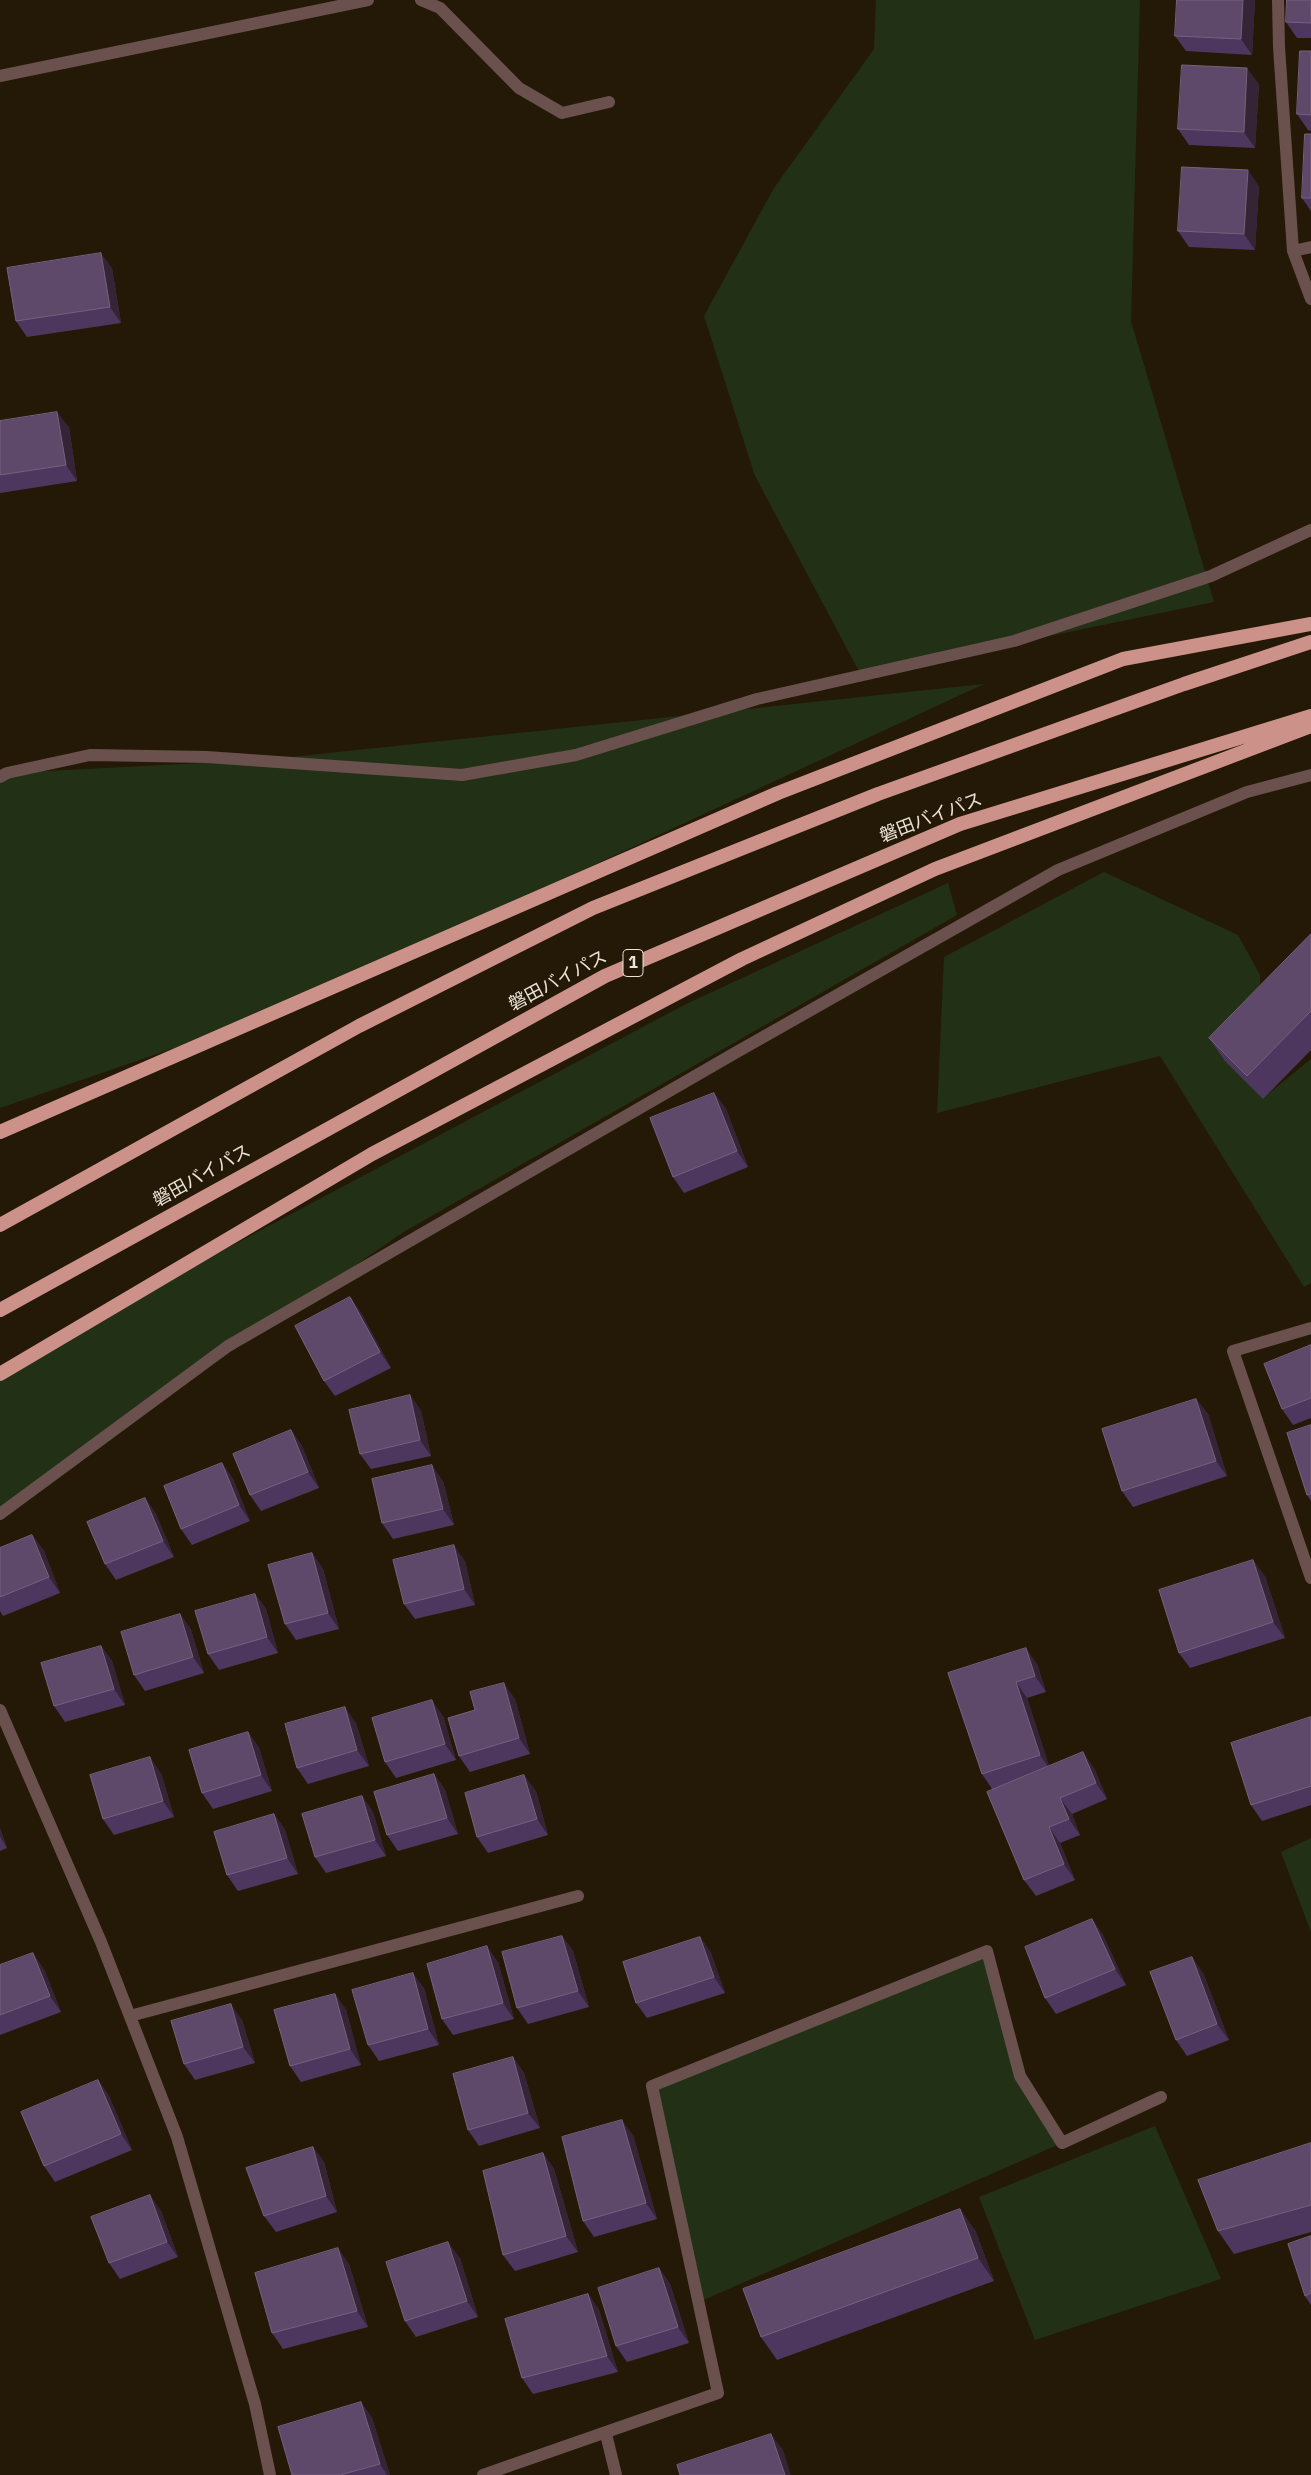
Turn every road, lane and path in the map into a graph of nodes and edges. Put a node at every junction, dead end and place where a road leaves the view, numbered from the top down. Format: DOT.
graph roads {
  1 [pos="368,0"];
  2 [pos="421,0"];
  3 [pos="1278,0"];
  4 [pos="0,76"];
  5 [pos="609,102"];
  6 [pos="1311,247"];
  7 [pos="1293,251"];
  8 [pos="1311,299"];
  9 [pos="1311,530"];
  10 [pos="1311,624"];
  11 [pos="1311,642"];
  12 [pos="1311,716"];
  13 [pos="1311,726"];
  14 [pos="1311,775"];
  15 [pos="0,777"];
  16 [pos="0,1132"];
  17 [pos="0,1225"];
  18 [pos="0,1310"];
  19 [pos="1311,1328"];
  20 [pos="0,1374"];
  21 [pos="0,1514"];
  22 [pos="1311,1578"];
  23 [pos="0,1710"];
  24 [pos="578,1896"];
  25 [pos="130,2016"];
  26 [pos="1161,2097"];
  27 [pos="606,2434"];
  28 [pos="270,2475"];
  29 [pos="483,2475"];
  30 [pos="616,2475"];
  1 -- 4 [label="street"];
  2 -- 5 [label="street"];
  3 -- 7 [label="street"];
  6 -- 7 [label="street"];
  7 -- 8 [label="street"];
  9 -- 15 [label="street"];
  10 -- 16 [label="highway"];
  11 -- 17 [label="highway"];
  12 -- 18 [label="highway, 磐田バイパス / 1"];
  13 -- 20 [label="highway"];
  14 -- 21 [label="street"];
  19 -- 22 [label="street"];
  23 -- 25 [label="street"];
  24 -- 25 [label="street"];
  25 -- 28 [label="street"];
  26 -- 27 [label="street"];
  27 -- 29 [label="street"];
  27 -- 30 [label="street"];
}
